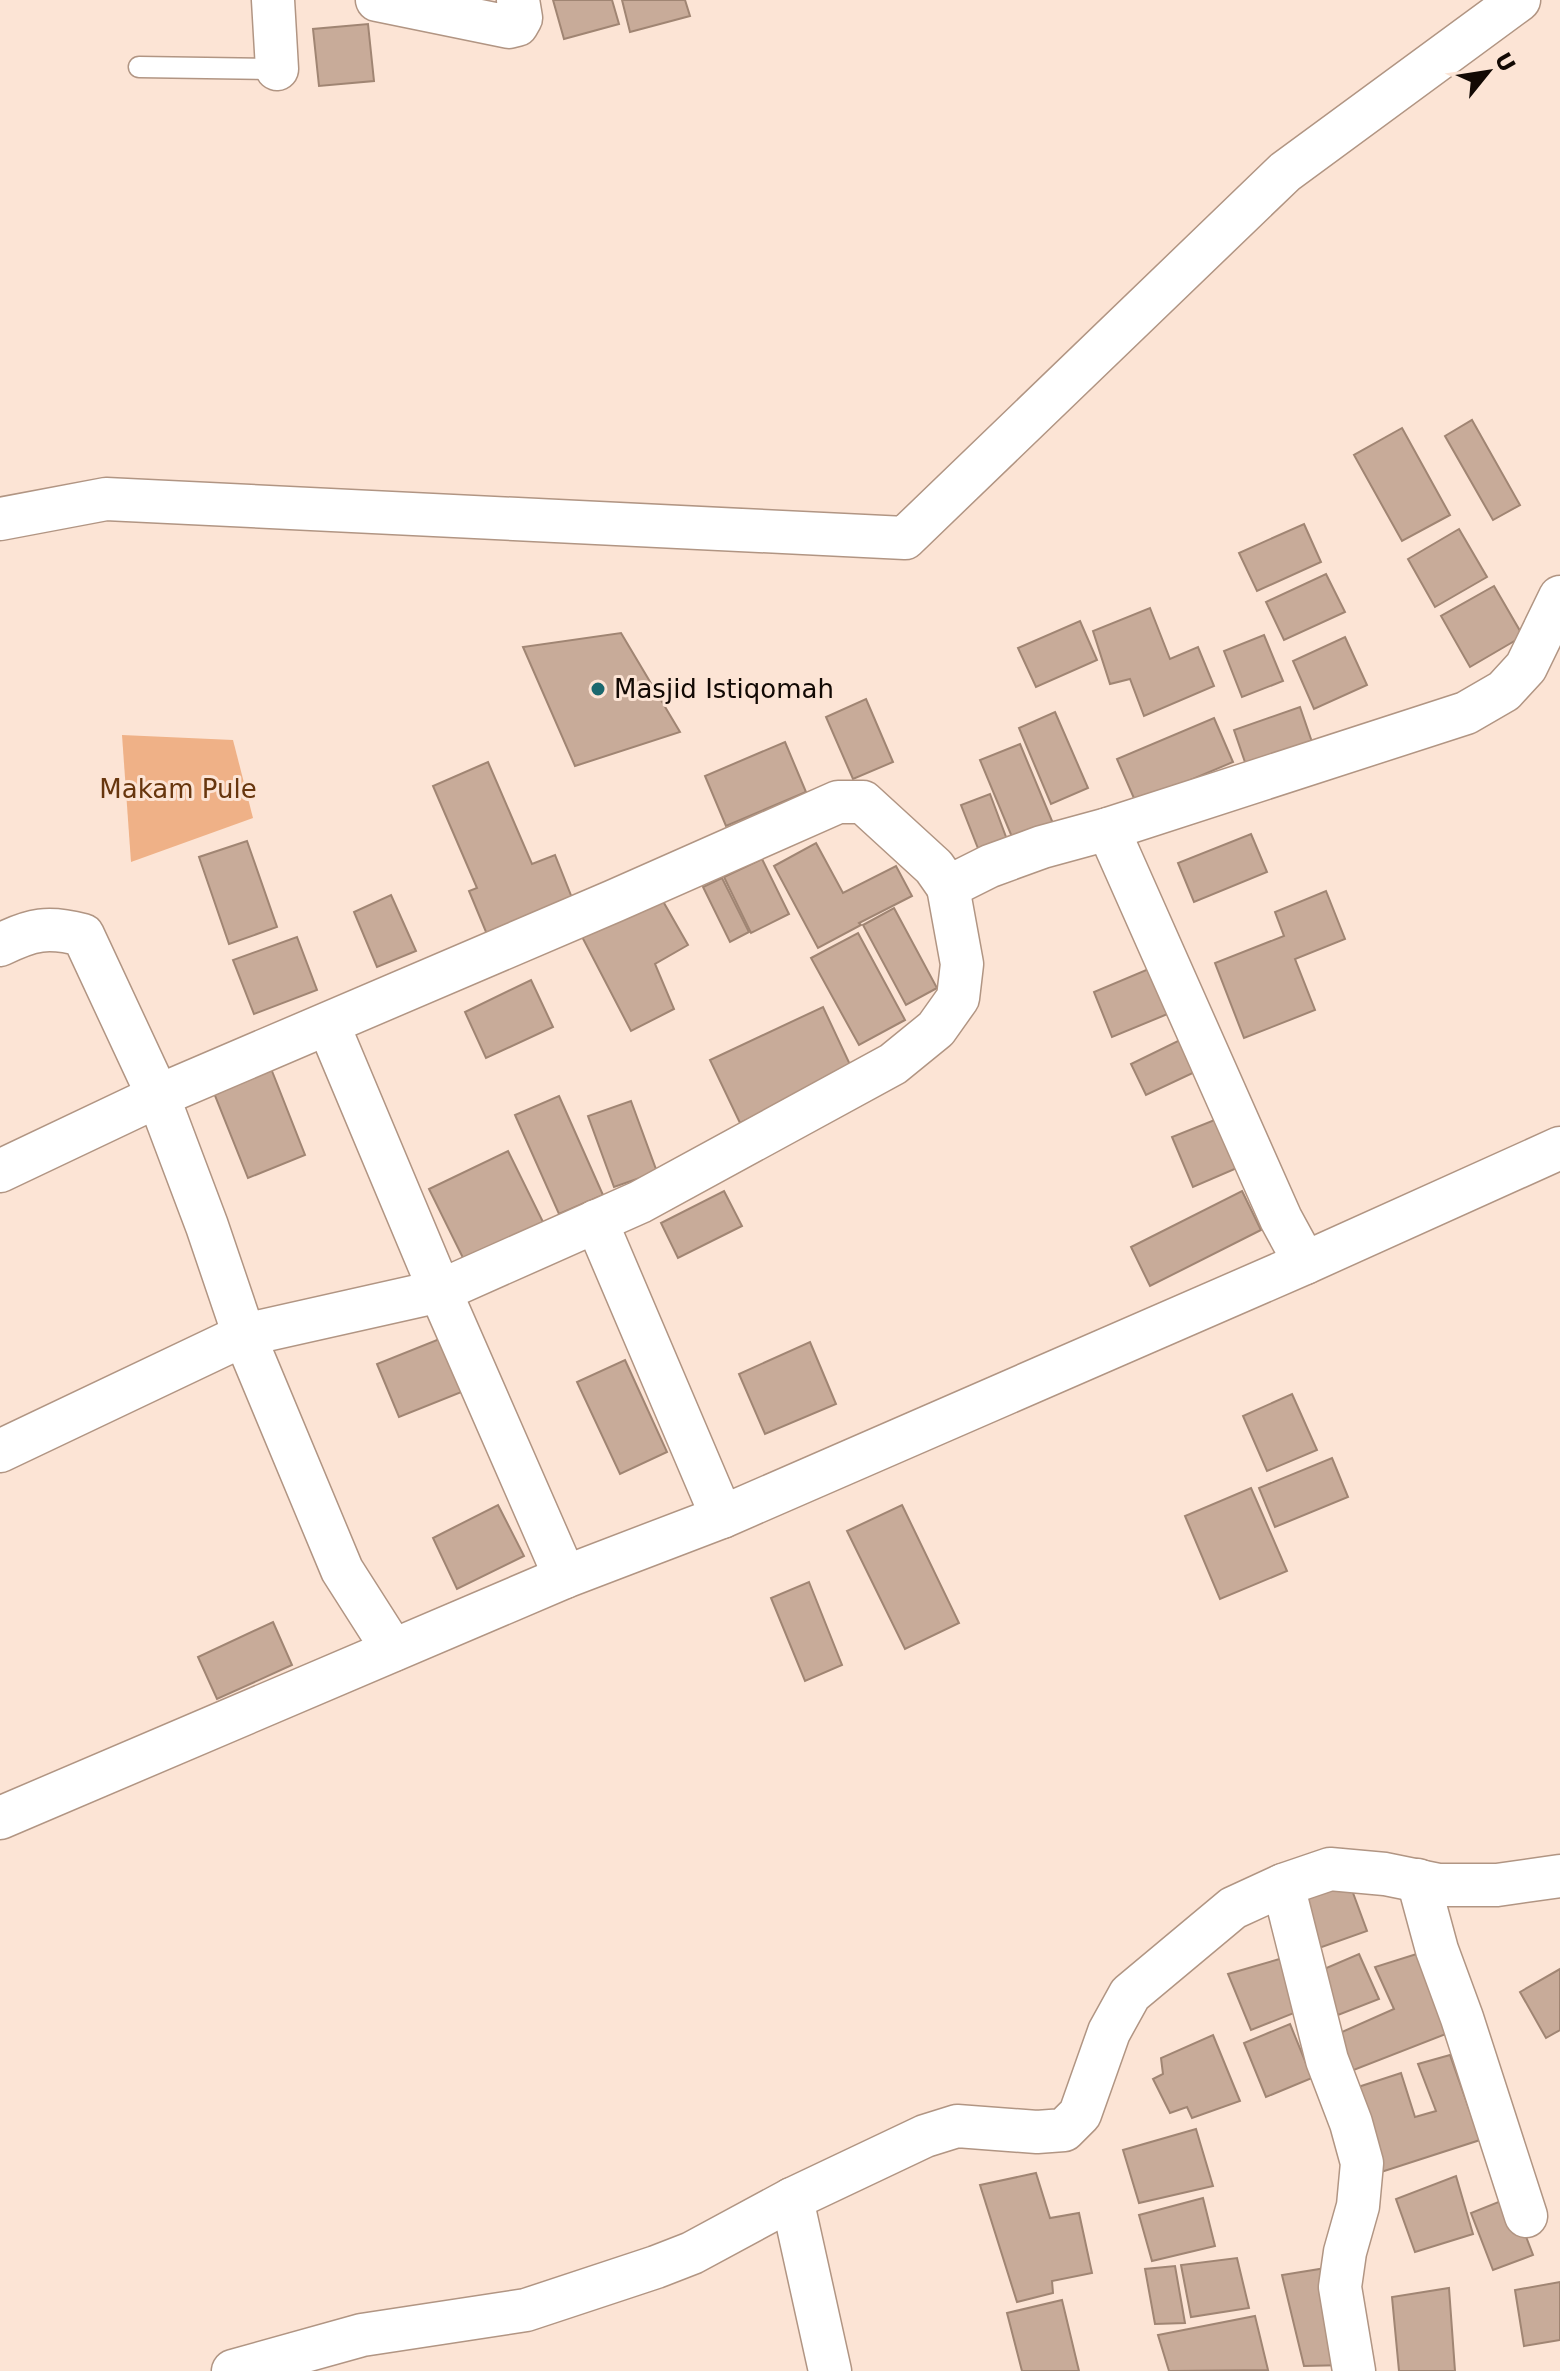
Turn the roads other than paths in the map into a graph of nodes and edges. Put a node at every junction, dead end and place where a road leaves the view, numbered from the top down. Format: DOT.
graph roads {
  1 [pos="273,0"];
  2 [pos="377,0"];
  3 [pos="518,0"];
  4 [pos="1519,0"];
  5 [pos="139,67"];
  6 [pos="277,69"];
  7 [pos="0,519"];
  8 [pos="1560,597"];
  9 [pos="1108,829"];
  10 [pos="948,887"];
  11 [pos="0,945"];
  12 [pos="328,1024"];
  13 [pos="158,1096"];
  14 [pos="1560,1148"];
  15 [pos="0,1171"];
  16 [pos="596,1221"];
  17 [pos="1305,1263"];
  18 [pos="440,1291"];
  19 [pos="244,1335"];
  20 [pos="0,1451"];
  21 [pos="722,1517"];
  22 [pos="565,1577"];
  23 [pos="393,1650"];
  24 [pos="0,1818"];
  25 [pos="1560,1876"];
  26 [pos="1418,1880"];
  27 [pos="1283,1885"];
  28 [pos="792,2199"];
  29 [pos="1526,2216"];
  30 [pos="233,2371"];
  31 [pos="830,2371"];
  32 [pos="1354,2371"];
  1 -- 6 [label="street"];
  2 -- 3 [label="street"];
  4 -- 7 [label="street"];
  5 -- 6 [label="lane"];
  8 -- 9 [label="street"];
  9 -- 10 [label="street"];
  9 -- 17 [label="street"];
  10 -- 12 [label="street"];
  10 -- 16 [label="street"];
  11 -- 13 [label="street"];
  12 -- 13 [label="street"];
  12 -- 18 [label="street"];
  13 -- 15 [label="street"];
  13 -- 19 [label="street"];
  14 -- 17 [label="street"];
  16 -- 18 [label="street"];
  16 -- 21 [label="street"];
  17 -- 21 [label="street"];
  18 -- 19 [label="street"];
  18 -- 22 [label="street"];
  19 -- 20 [label="street"];
  19 -- 23 [label="street"];
  21 -- 22 [label="street"];
  22 -- 23 [label="street"];
  23 -- 24 [label="street"];
  25 -- 26 [label="street"];
  26 -- 27 [label="street"];
  26 -- 29 [label="street"];
  27 -- 28 [label="street"];
  27 -- 32 [label="street"];
  28 -- 30 [label="street"];
  28 -- 31 [label="street"];
}
